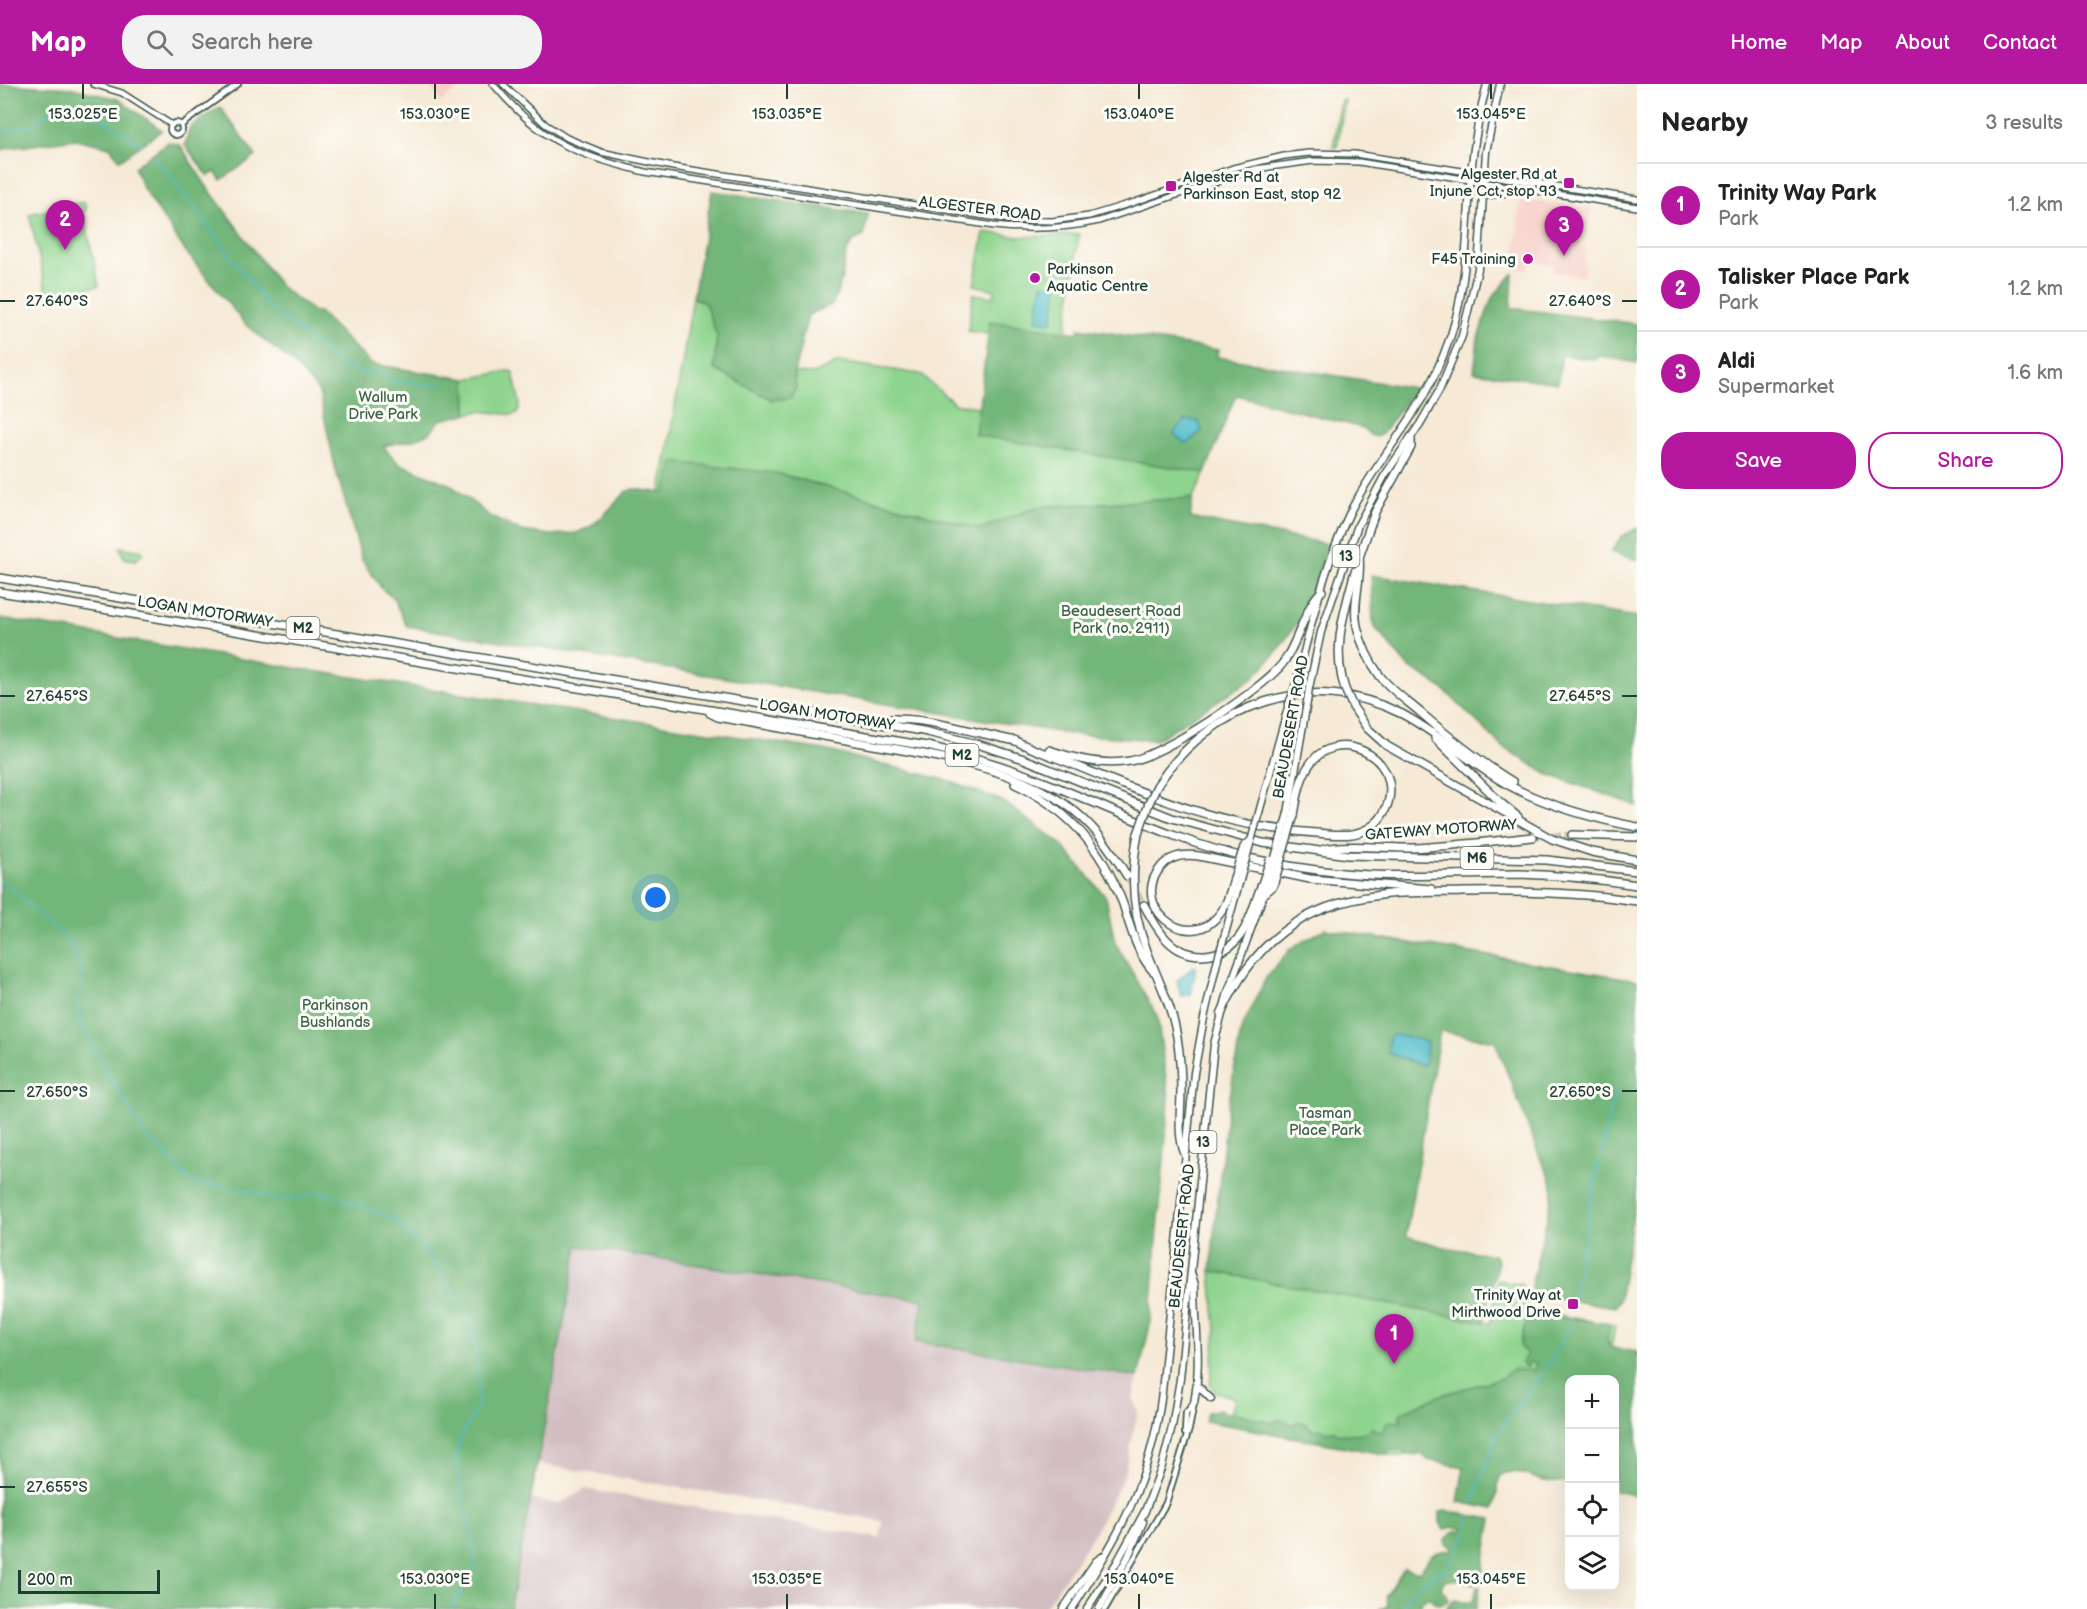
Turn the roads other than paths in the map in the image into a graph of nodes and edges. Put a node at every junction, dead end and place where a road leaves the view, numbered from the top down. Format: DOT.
graph roads {
  1 [pos="93,84"];
  2 [pos="238,84"];
  3 [pos="493,84"];
  4 [pos="503,84"];
  5 [pos="1487,84"];
  6 [pos="1500,84"];
  7 [pos="171,125"];
  8 [pos="181,125"];
  9 [pos="1472,172"];
  10 [pos="1484,174"];
  11 [pos="1471,181"];
  12 [pos="1483,183"];
  13 [pos="1513,187"];
  14 [pos="1482,196"];
  15 [pos="1637,199"];
  16 [pos="1637,207"];
  17 [pos="976,215"];
  18 [pos="975,224"];
  19 [pos="1412,436"];
  20 [pos="1359,557"];
  21 [pos="0,579"];
  22 [pos="1322,591"];
  23 [pos="0,592"];
  24 [pos="702,709"];
  25 [pos="867,721"];
  26 [pos="1432,733"];
  27 [pos="1014,740"];
  28 [pos="991,771"];
  29 [pos="1519,790"];
  30 [pos="1291,814"];
  31 [pos="1637,827"];
  32 [pos="1530,829"];
  33 [pos="1572,835"];
  34 [pos="1533,837"];
  35 [pos="1637,837"];
  36 [pos="1251,841"];
  37 [pos="1316,852"];
  38 [pos="1277,853"];
  39 [pos="1637,860"];
  40 [pos="1637,872"];
  41 [pos="1126,876"];
  42 [pos="1237,879"];
  43 [pos="1267,885"];
  44 [pos="1637,885"];
  45 [pos="1438,892"];
  46 [pos="1265,893"];
  47 [pos="1637,901"];
  48 [pos="1144,905"];
  49 [pos="1159,978"];
  50 [pos="1221,1014"];
  51 [pos="1185,1154"];
  52 [pos="1191,1272"];
  53 [pos="1197,1385"];
  54 [pos="1211,1400"];
  55 [pos="1194,1403"];
  56 [pos="1145,1511"];
  57 [pos="1108,1553"];
  58 [pos="1108,1607"];
  59 [pos="1063,1609"];
  60 [pos="1072,1609"];
  61 [pos="1087,1609"];
  62 [pos="1099,1609"];
  1 -- 7 [label="street"];
  2 -- 8 [label="street"];
  3 -- 18 [label="main road, ALGESTER ROAD"];
  4 -- 17 [label="main road, ALGESTER ROAD"];
  5 -- 9 [label="highway, BEAUDESERT ROAD / 13"];
  6 -- 10 [label="highway, BEAUDESERT ROAD / 13"];
  7 -- 8 [label="street"];
  7 -- 8 [label="street"];
  9 -- 10 [label="main road, ALGESTER ROAD"];
  9 -- 11 [label="highway, BEAUDESERT ROAD / 13"];
  9 -- 17 [label="main road, ALGESTER ROAD"];
  10 -- 12 [label="highway, BEAUDESERT ROAD / 13"];
  10 -- 15 [label="main road, ALGESTER ROAD"];
  11 -- 12 [label="main road, ALGESTER ROAD"];
  11 -- 18 [label="main road, ALGESTER ROAD"];
  11 -- 22 [label="highway, BEAUDESERT ROAD / 13"];
  12 -- 13 [label="main road, ALGESTER ROAD"];
  12 -- 14 [label="highway, BEAUDESERT ROAD / 13"];
  13 -- 14 [label="highway"];
  13 -- 16 [label="main road, ALGESTER ROAD"];
  14 -- 19 [label="highway, BEAUDESERT ROAD / 13"];
  17 -- 18 [label="main road"];
  19 -- 20 [label="highway"];
  19 -- 30 [label="highway, BEAUDESERT ROAD / 13, bridge"];
  20 -- 29 [label="highway"];
  20 -- 32 [label="highway, bridge"];
  21 -- 25 [label="highway, LOGAN MOTORWAY / M2"];
  22 -- 27 [label="highway"];
  22 -- 36 [label="highway, BEAUDESERT ROAD / 13, bridge"];
  23 -- 24 [label="highway, LOGAN MOTORWAY / M2"];
  24 -- 28 [label="highway"];
  24 -- 44 [label="highway, LOGAN MOTORWAY / M2"];
  25 -- 27 [label="highway"];
  25 -- 37 [label="highway, LOGAN MOTORWAY / M2"];
  26 -- 29 [label="highway"];
  26 -- 32 [label="highway"];
  26 -- 49 [label="highway, bridge"];
  27 -- 30 [label="highway"];
  28 -- 41 [label="highway"];
  28 -- 49 [label="highway"];
  29 -- 31 [label="highway"];
  30 -- 38 [label="highway, BEAUDESERT ROAD / 13, bridge"];
  30 -- 43 [label="highway, bridge"];
  32 -- 39 [label="highway"];
  33 -- 35 [label="highway"];
  34 -- 37 [label="highway, GATEWAY MOTORWAY / M2"];
  36 -- 42 [label="highway, bridge"];
  37 -- 40 [label="highway, LOGAN MOTORWAY / M6"];
  38 -- 43 [label="highway, bridge"];
  42 -- 45 [label="highway"];
  42 -- 51 [label="highway, BEAUDESERT ROAD / 13, bridge"];
  43 -- 46 [label="highway"];
  43 -- 48 [label="highway"];
  45 -- 47 [label="highway"];
  45 -- 50 [label="highway"];
  46 -- 50 [label="highway, BEAUDESERT ROAD / 13"];
  49 -- 51 [label="highway"];
  50 -- 52 [label="highway, BEAUDESERT ROAD / 13"];
  51 -- 57 [label="highway, BEAUDESERT ROAD / 13"];
  52 -- 53 [label="highway"];
  52 -- 56 [label="highway, BEAUDESERT ROAD / 13"];
  53 -- 54 [label="highway"];
  53 -- 55 [label="highway"];
  55 -- 58 [label="street"];
  56 -- 61 [label="highway, 13"];
  56 -- 62 [label="highway"];
  57 -- 59 [label="highway"];
  57 -- 60 [label="highway, 13"];
}
